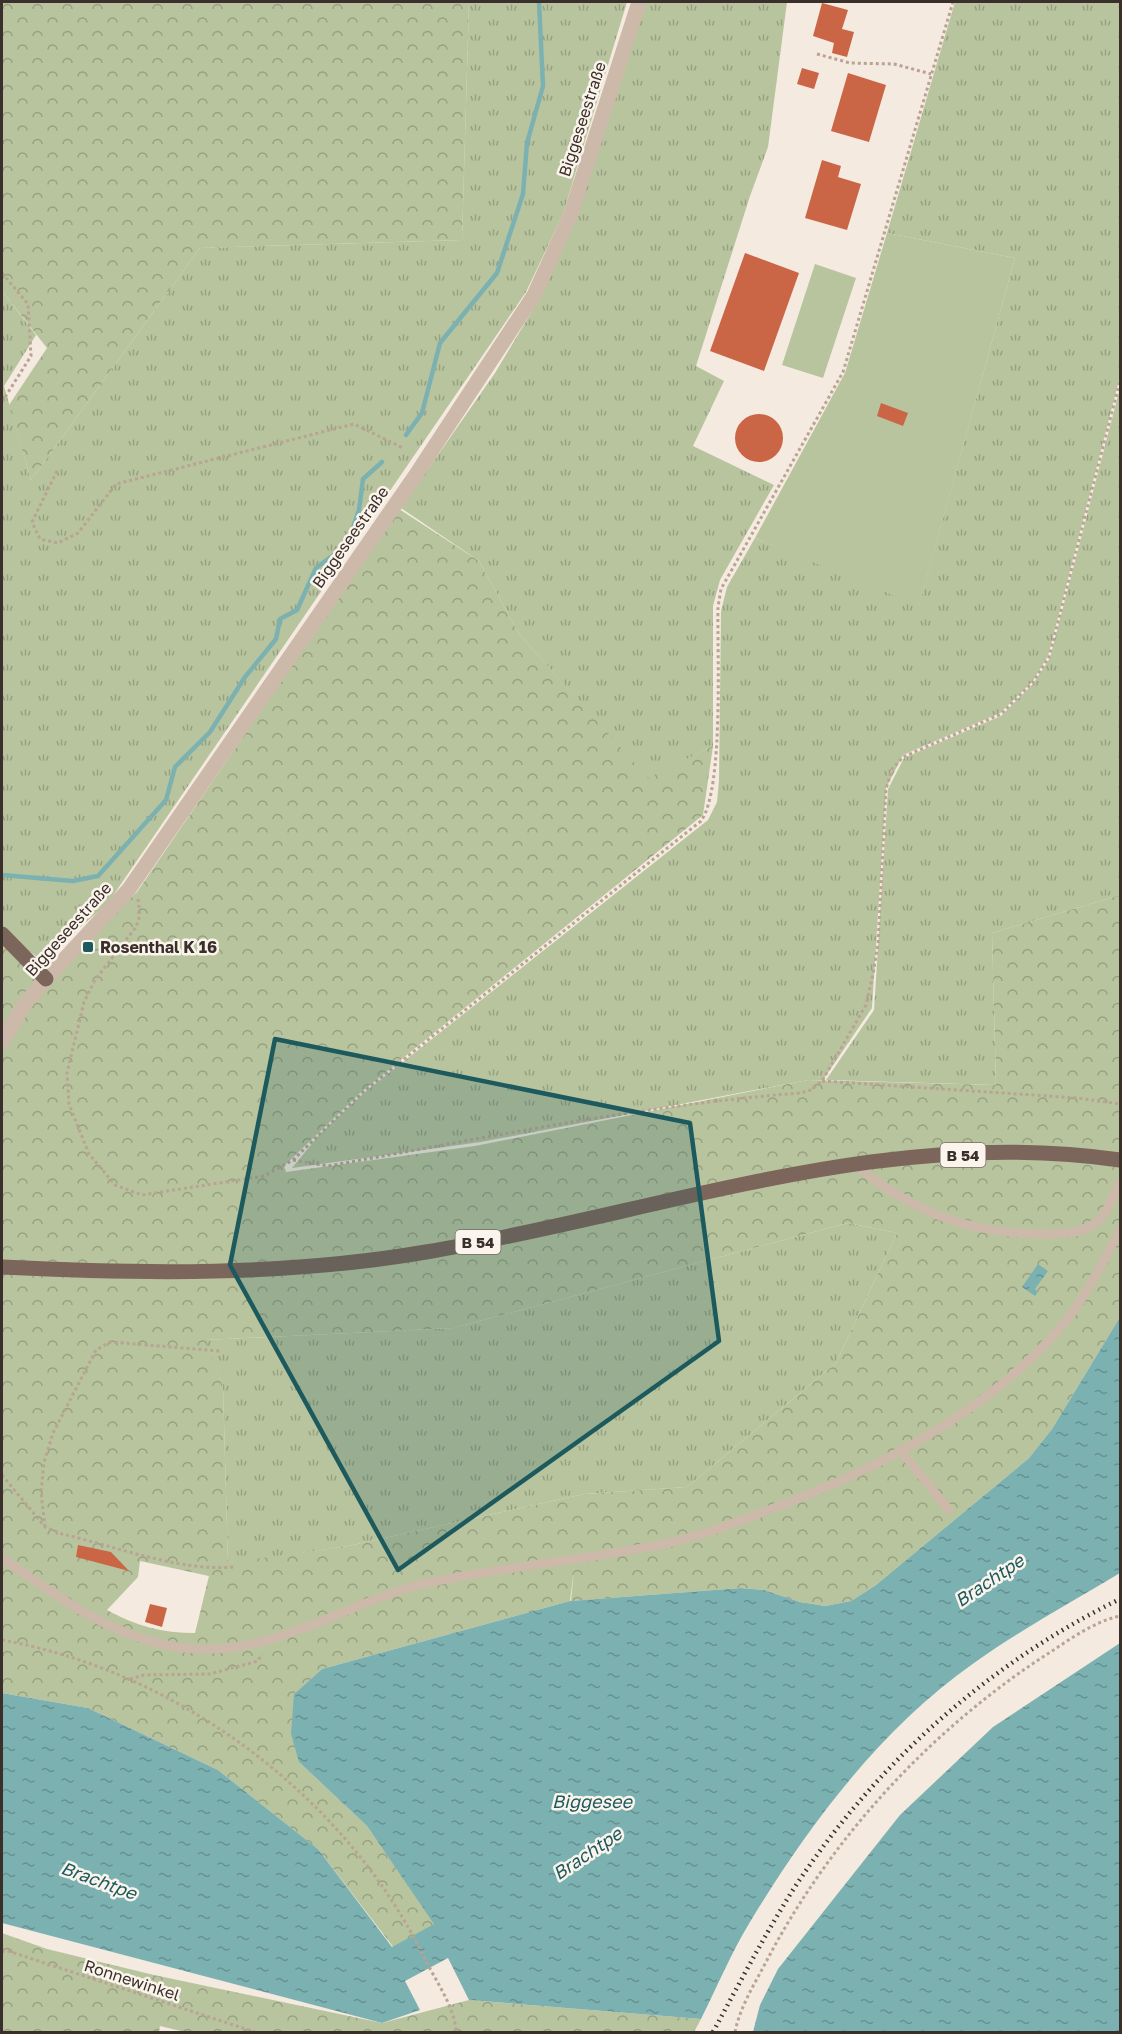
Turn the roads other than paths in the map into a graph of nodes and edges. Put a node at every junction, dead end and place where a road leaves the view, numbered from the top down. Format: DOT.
graph roads {
  1 [pos="639,2"];
  2 [pos="2,934"];
  3 [pos="46,979"];
  4 [pos="2,1042"];
  5 [pos="1120,1160"];
  6 [pos="855,1165"];
  7 [pos="1120,1182"];
  8 [pos="1120,1230"];
  9 [pos="2,1267"];
  10 [pos="900,1450"];
  11 [pos="949,1510"];
  12 [pos="2,1558"];
  1 -- 3 [label="street, Biggeseestraße"];
  2 -- 3 [label="main road"];
  3 -- 4 [label="street, Biggeseestraße"];
  5 -- 6 [label="main road, B 54"];
  6 -- 7 [label="lane"];
  6 -- 9 [label="main road, B 54"];
  8 -- 10 [label="lane"];
  10 -- 11 [label="lane"];
  10 -- 12 [label="lane"];
}
